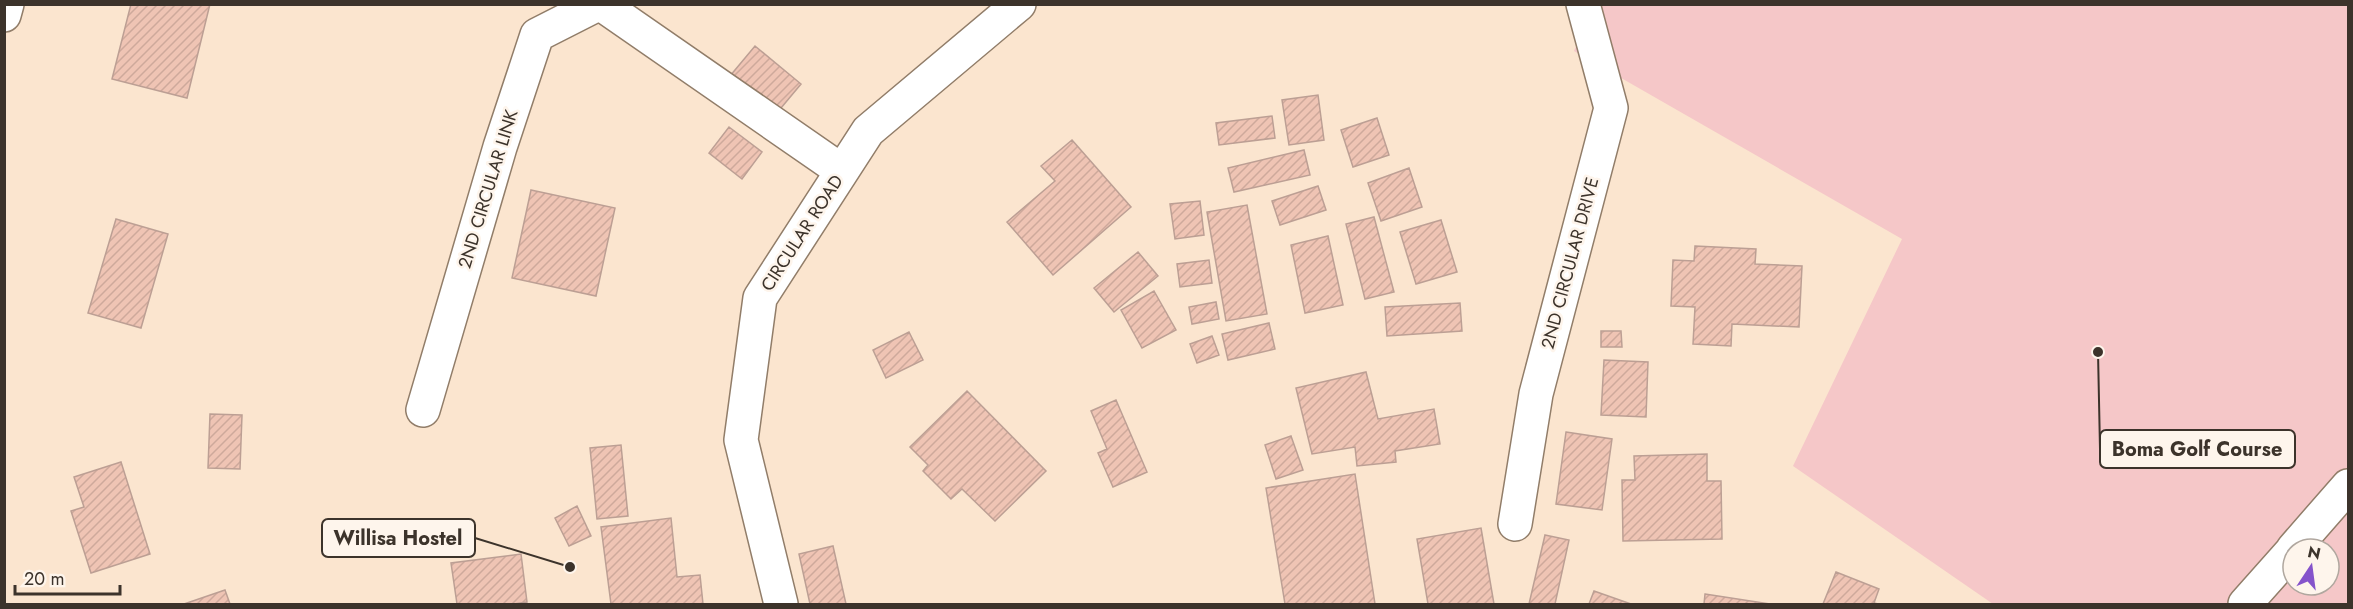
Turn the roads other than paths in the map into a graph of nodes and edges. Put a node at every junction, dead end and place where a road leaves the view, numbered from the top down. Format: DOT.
graph roads {
  1 [pos="7,4"];
  2 [pos="600,4"];
  3 [pos="1019,4"];
  4 [pos="1583,4"];
  5 [pos="4,15"];
  6 [pos="842,171"];
  7 [pos="423,410"];
  8 [pos="2349,486"];
  9 [pos="1515,524"];
  10 [pos="2304,537"];
  11 [pos="2281,563"];
  12 [pos="781,604"];
  13 [pos="2245,604"];
  1 -- 5 [label="street"];
  2 -- 6 [label="street, 2ND CIRCULAR LINK"];
  2 -- 7 [label="street, 2ND CIRCULAR LINK"];
  3 -- 6 [label="street, CIRCULAR ROAD"];
  4 -- 9 [label="street, 2ND CIRCULAR DRIVE"];
  6 -- 12 [label="street, CIRCULAR ROAD"];
  8 -- 10 [label="street"];
  11 -- 13 [label="street"];
}
